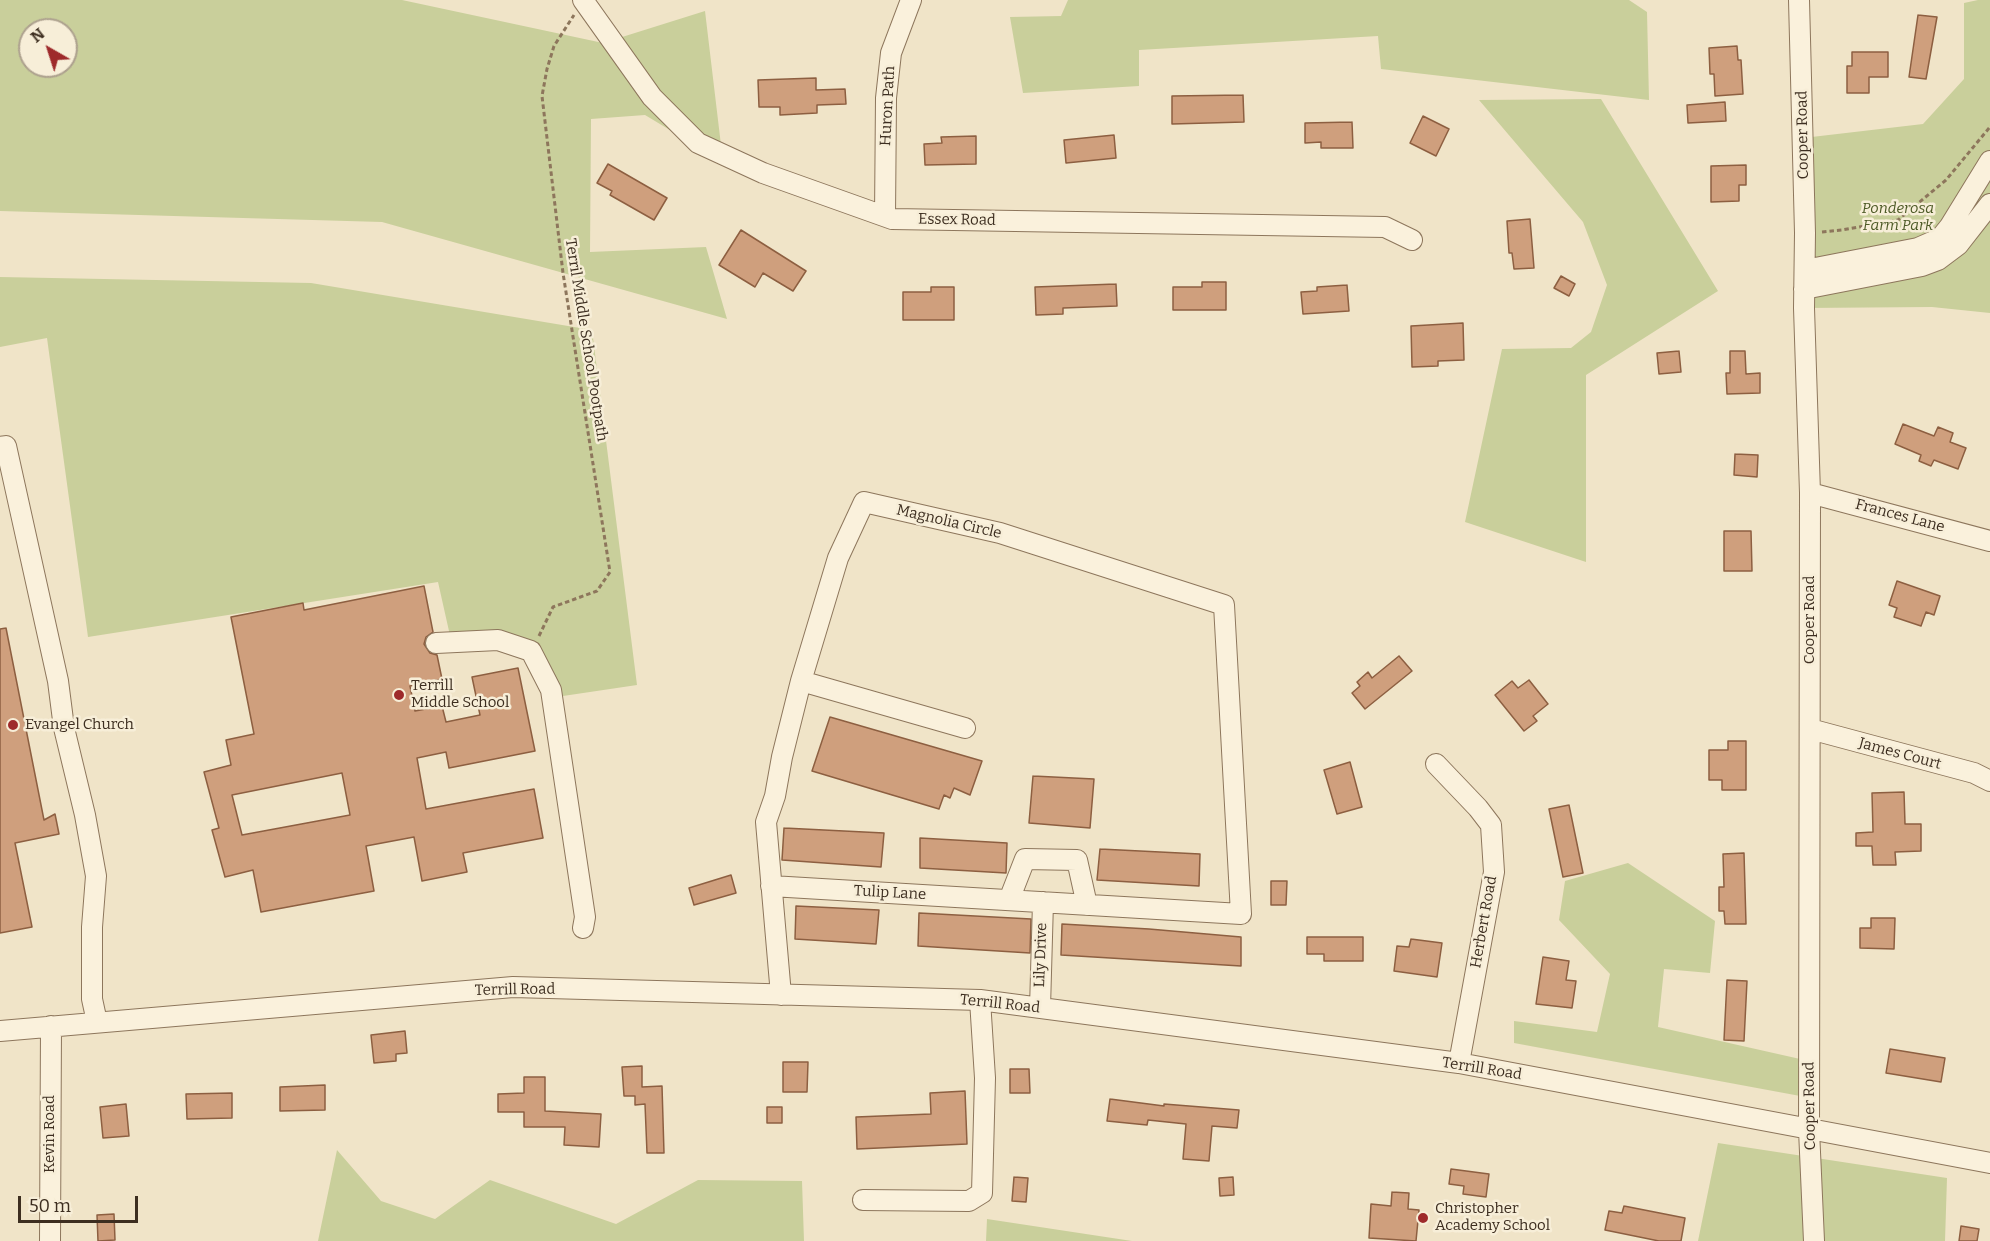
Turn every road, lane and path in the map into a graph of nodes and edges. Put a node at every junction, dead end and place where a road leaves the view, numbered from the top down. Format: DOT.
graph roads {
  1 [pos="911,0"];
  2 [pos="1799,0"];
  3 [pos="584,2"];
  4 [pos="1990,127"];
  5 [pos="1990,161"];
  6 [pos="1990,204"];
  7 [pos="885,216"];
  8 [pos="1805,233"];
  9 [pos="1412,240"];
  10 [pos="1912,258"];
  11 [pos="1804,279"];
  12 [pos="0,447"];
  13 [pos="1810,493"];
  14 [pos="1990,541"];
  15 [pos="436,644"];
  16 [pos="531,651"];
  17 [pos="801,681"];
  18 [pos="965,728"];
  19 [pos="1810,729"];
  20 [pos="1436,764"];
  21 [pos="1990,781"];
  22 [pos="771,886"];
  23 [pos="1009,900"];
  24 [pos="1043,902"];
  25 [pos="1087,905"];
  26 [pos="1241,914"];
  27 [pos="583,928"];
  28 [pos="781,995"];
  29 [pos="980,1000"];
  30 [pos="1040,1008"];
  31 [pos="97,1023"];
  32 [pos="51,1026"];
  33 [pos="0,1031"];
  34 [pos="1459,1063"];
  35 [pos="1809,1130"];
  36 [pos="1990,1163"];
  37 [pos="862,1200"];
  38 [pos="50,1241"];
  39 [pos="1814,1241"];
  1 -- 7 [label="street, Huron Path"];
  2 -- 8 [label="street, Cooper Road"];
  3 -- 7 [label="street, Essex Road"];
  3 -- 16 [label="path, Terril Middle School Pootpath"];
  4 -- 8 [label="path"];
  5 -- 10 [label="street"];
  6 -- 10 [label="street"];
  7 -- 9 [label="street, Essex Road"];
  8 -- 11 [label="street, Cooper Road"];
  10 -- 11 [label="street"];
  11 -- 13 [label="street, Cooper Road"];
  12 -- 31 [label="street"];
  13 -- 14 [label="street, Frances Lane"];
  13 -- 19 [label="street, Cooper Road"];
  15 -- 16 [label="street"];
  16 -- 27 [label="street"];
  17 -- 18 [label="street"];
  17 -- 22 [label="street, Magnolia Circle"];
  17 -- 26 [label="street, Magnolia Circle"];
  19 -- 21 [label="street, James Court"];
  19 -- 35 [label="street, Cooper Road"];
  20 -- 34 [label="street, Herbert Road"];
  22 -- 23 [label="street, Tulip Lane"];
  22 -- 28 [label="street, Magnolia Circle"];
  23 -- 24 [label="street, Tulip Lane"];
  23 -- 25 [label="street"];
  24 -- 25 [label="street, Tulip Lane"];
  24 -- 30 [label="street, Lily Drive"];
  25 -- 26 [label="street, Tulip Lane"];
  28 -- 29 [label="street, Terrill Road"];
  28 -- 31 [label="street, Terrill Road"];
  29 -- 30 [label="street, Terrill Road"];
  29 -- 37 [label="street"];
  30 -- 34 [label="street, Terrill Road"];
  31 -- 32 [label="street, Terrill Road"];
  32 -- 33 [label="street, Terrill Road"];
  32 -- 38 [label="street, Kevin Road"];
  34 -- 35 [label="street, Terrill Road"];
  35 -- 36 [label="street, Terrill Road"];
  35 -- 39 [label="street, Cooper Road"];
}
